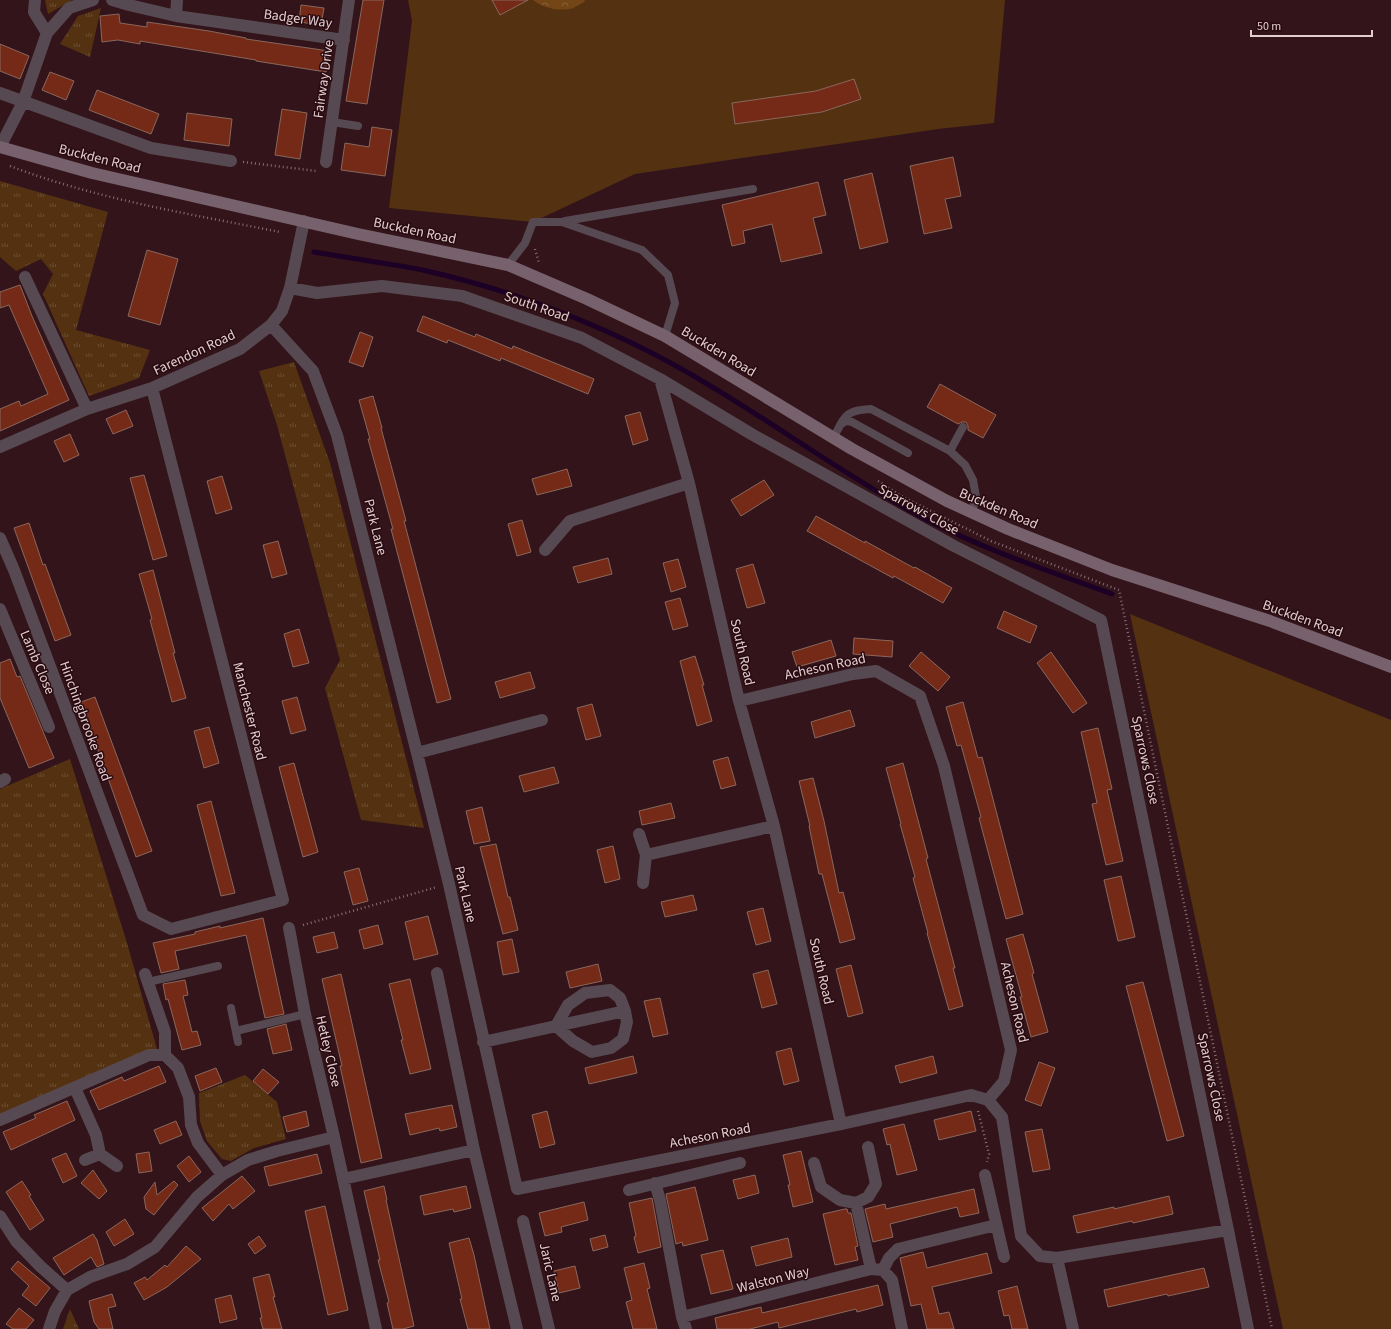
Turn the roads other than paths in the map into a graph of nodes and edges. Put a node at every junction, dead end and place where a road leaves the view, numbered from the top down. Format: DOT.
graph roads {
  1 [pos="34,0"];
  2 [pos="93,0"];
  3 [pos="112,0"];
  4 [pos="177,0"];
  5 [pos="349,0"];
  6 [pos="176,16"];
  7 [pos="47,33"];
  8 [pos="344,40"];
  9 [pos="0,93"];
  10 [pos="22,102"];
  11 [pos="332,122"];
  12 [pos="358,126"];
  13 [pos="0,147"];
  14 [pos="231,161"];
  15 [pos="326,162"];
  16 [pos="753,188"];
  17 [pos="304,221"];
  18 [pos="562,222"];
  19 [pos="508,265"];
  20 [pos="25,277"];
  21 [pos="290,288"];
  22 [pos="271,325"];
  23 [pos="665,336"];
  24 [pos="660,378"];
  25 [pos="152,388"];
  26 [pos="87,409"];
  27 [pos="841,424"];
  28 [pos="964,427"];
  29 [pos="834,437"];
  30 [pos="0,447"];
  31 [pos="950,451"];
  32 [pos="908,453"];
  33 [pos="689,483"];
  34 [pos="972,512"];
  35 [pos="0,538"];
  36 [pos="545,550"];
  37 [pos="0,609"];
  38 [pos="1391,667"];
  39 [pos="739,701"];
  40 [pos="542,720"];
  41 [pos="49,727"];
  42 [pos="417,753"];
  43 [pos="774,826"];
  44 [pos="639,834"];
  45 [pos="646,854"];
  46 [pos="643,883"];
  47 [pos="142,915"];
  48 [pos="289,928"];
  49 [pos="218,966"];
  50 [pos="437,973"];
  51 [pos="146,978"];
  52 [pos="231,1008"];
  53 [pos="625,1011"];
  54 [pos="305,1014"];
  55 [pos="556,1026"];
  56 [pos="236,1031"];
  57 [pos="238,1042"];
  58 [pos="484,1042"];
  59 [pos="165,1055"];
  60 [pos="75,1088"];
  61 [pos="988,1100"];
  62 [pos="0,1120"];
  63 [pos="841,1124"];
  64 [pos="334,1137"];
  65 [pos="868,1147"];
  66 [pos="474,1150"];
  67 [pos="100,1154"];
  68 [pos="85,1160"];
  69 [pos="740,1163"];
  70 [pos="814,1163"];
  71 [pos="117,1166"];
  72 [pos="222,1175"];
  73 [pos="985,1175"];
  74 [pos="343,1179"];
  75 [pos="655,1183"];
  76 [pos="517,1189"];
  77 [pos="629,1190"];
  78 [pos="856,1203"];
  79 [pos="0,1216"];
  80 [pos="523,1221"];
  81 [pos="996,1225"];
  82 [pos="1228,1230"];
  83 [pos="1004,1257"];
  84 [pos="1057,1258"];
  85 [pos="871,1269"];
  86 [pos="883,1270"];
  87 [pos="67,1290"];
  88 [pos="682,1317"];
  89 [pos="49,1329"];
  90 [pos="376,1329"];
  91 [pos="517,1329"];
  92 [pos="549,1329"];
  93 [pos="686,1329"];
  94 [pos="902,1329"];
  95 [pos="1072,1329"];
  96 [pos="1248,1329"];
  1 -- 7 [label="street"];
  2 -- 7 [label="street"];
  3 -- 6 [label="street, Badger Way"];
  4 -- 6 [label="street"];
  5 -- 8 [label="street, Fairway Drive"];
  6 -- 8 [label="street, Badger Way"];
  7 -- 10 [label="street"];
  8 -- 11 [label="street, Fairway Drive"];
  9 -- 10 [label="street"];
  10 -- 13 [label="street"];
  10 -- 14 [label="street"];
  11 -- 12 [label="lane"];
  11 -- 15 [label="street, Fairway Drive"];
  13 -- 17 [label="main road, Buckden Road"];
  16 -- 18 [label="lane"];
  17 -- 19 [label="main road, Buckden Road"];
  17 -- 21 [label="street, Farendon Road"];
  18 -- 19 [label="lane"];
  18 -- 23 [label="lane"];
  19 -- 23 [label="main road, Buckden Road"];
  20 -- 26 [label="street"];
  21 -- 22 [label="street, Farendon Road"];
  21 -- 24 [label="street, South Road"];
  22 -- 25 [label="street, Farendon Road"];
  22 -- 42 [label="street, Park Lane"];
  23 -- 29 [label="main road, Buckden Road"];
  24 -- 33 [label="street, South Road"];
  24 -- 82 [label="street, Sparrows Close"];
  25 -- 26 [label="street, Farendon Road"];
  25 -- 47 [label="street, Manchester Road"];
  26 -- 30 [label="street, Farendon Road"];
  27 -- 29 [label="lane"];
  27 -- 31 [label="lane"];
  27 -- 32 [label="lane"];
  28 -- 31 [label="lane"];
  29 -- 34 [label="main road, Buckden Road"];
  31 -- 34 [label="lane"];
  33 -- 36 [label="street"];
  33 -- 39 [label="street, South Road"];
  34 -- 38 [label="main road, Buckden Road"];
  35 -- 47 [label="street, Hinchingbrooke Road"];
  37 -- 41 [label="street, Lamb Close"];
  39 -- 43 [label="street, South Road"];
  39 -- 61 [label="street, Acheson Road"];
  40 -- 42 [label="street"];
  42 -- 58 [label="street, Park Lane"];
  43 -- 45 [label="street"];
  43 -- 63 [label="street, South Road"];
  44 -- 45 [label="street"];
  45 -- 46 [label="street"];
  48 -- 54 [label="street, Hetley Close"];
  49 -- 51 [label="lane"];
  50 -- 66 [label="street"];
  51 -- 59 [label="street"];
  52 -- 56 [label="lane"];
  53 -- 55 [label="street"];
  53 -- 55 [label="street"];
  53 -- 55 [label="street"];
  54 -- 56 [label="lane"];
  54 -- 64 [label="street, Hetley Close"];
  55 -- 58 [label="street"];
  56 -- 57 [label="lane"];
  58 -- 76 [label="street, Park Lane"];
  59 -- 60 [label="street"];
  59 -- 72 [label="street"];
  60 -- 62 [label="street"];
  60 -- 67 [label="street"];
  61 -- 63 [label="street, Acheson Road"];
  61 -- 84 [label="street"];
  63 -- 76 [label="street, Acheson Road"];
  64 -- 72 [label="street"];
  64 -- 74 [label="street, Hetley Close"];
  65 -- 78 [label="street"];
  66 -- 74 [label="street"];
  66 -- 91 [label="street"];
  67 -- 68 [label="street"];
  67 -- 71 [label="street"];
  69 -- 75 [label="street"];
  70 -- 78 [label="street"];
  72 -- 87 [label="street"];
  73 -- 81 [label="street"];
  74 -- 90 [label="street, Hetley Close"];
  75 -- 77 [label="street"];
  75 -- 88 [label="street"];
  78 -- 85 [label="street"];
  79 -- 87 [label="street"];
  80 -- 92 [label="street, Jaric Lane"];
  81 -- 83 [label="street"];
  81 -- 86 [label="street"];
  82 -- 84 [label="street"];
  82 -- 96 [label="street"];
  84 -- 95 [label="street"];
  85 -- 86 [label="street, Walston Way"];
  85 -- 88 [label="street, Walston Way"];
  86 -- 94 [label="street"];
  87 -- 89 [label="street"];
  88 -- 93 [label="street"];
}
